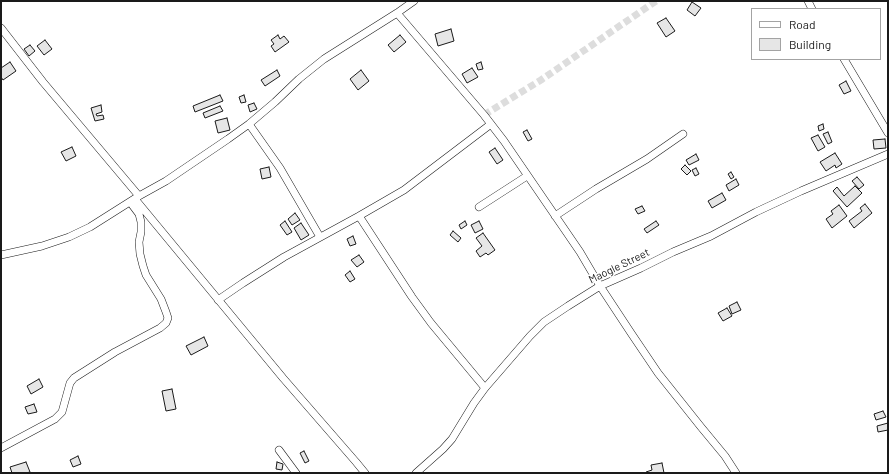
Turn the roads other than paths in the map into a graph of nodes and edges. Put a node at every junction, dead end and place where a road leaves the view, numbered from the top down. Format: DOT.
graph roads {
  1 [pos="414,1"];
  2 [pos="397,13"];
  3 [pos="1,28"];
  4 [pos="845,60"];
  5 [pos="248,124"];
  6 [pos="491,124"];
  7 [pos="683,134"];
  8 [pos="888,134"];
  9 [pos="888,154"];
  10 [pos="527,176"];
  11 [pos="135,199"];
  12 [pos="479,207"];
  13 [pos="359,216"];
  14 [pos="555,216"];
  15 [pos="320,237"];
  16 [pos="1,255"];
  17 [pos="600,286"];
  18 [pos="218,300"];
  19 [pos="485,388"];
  20 [pos="1,448"];
  21 [pos="279,450"];
  22 [pos="296,473"];
  23 [pos="365,473"];
  24 [pos="416,473"];
  25 [pos="736,473"];
  1 -- 2 [label="street"];
  2 -- 5 [label="street"];
  2 -- 6 [label="street"];
  3 -- 11 [label="street"];
  4 -- 8 [label="street"];
  5 -- 11 [label="street"];
  5 -- 15 [label="street"];
  6 -- 10 [label="street"];
  6 -- 13 [label="street"];
  7 -- 14 [label="street"];
  9 -- 17 [label="street, Maogle Street"];
  10 -- 12 [label="street"];
  10 -- 14 [label="street"];
  11 -- 16 [label="street"];
  11 -- 18 [label="street"];
  11 -- 20 [label="street"];
  13 -- 15 [label="street"];
  13 -- 19 [label="street"];
  14 -- 17 [label="street"];
  15 -- 18 [label="street"];
  17 -- 19 [label="street, Maogle Street"];
  17 -- 25 [label="street"];
  18 -- 23 [label="street"];
  19 -- 24 [label="street, Maogle Street"];
  21 -- 22 [label="street"];
}
